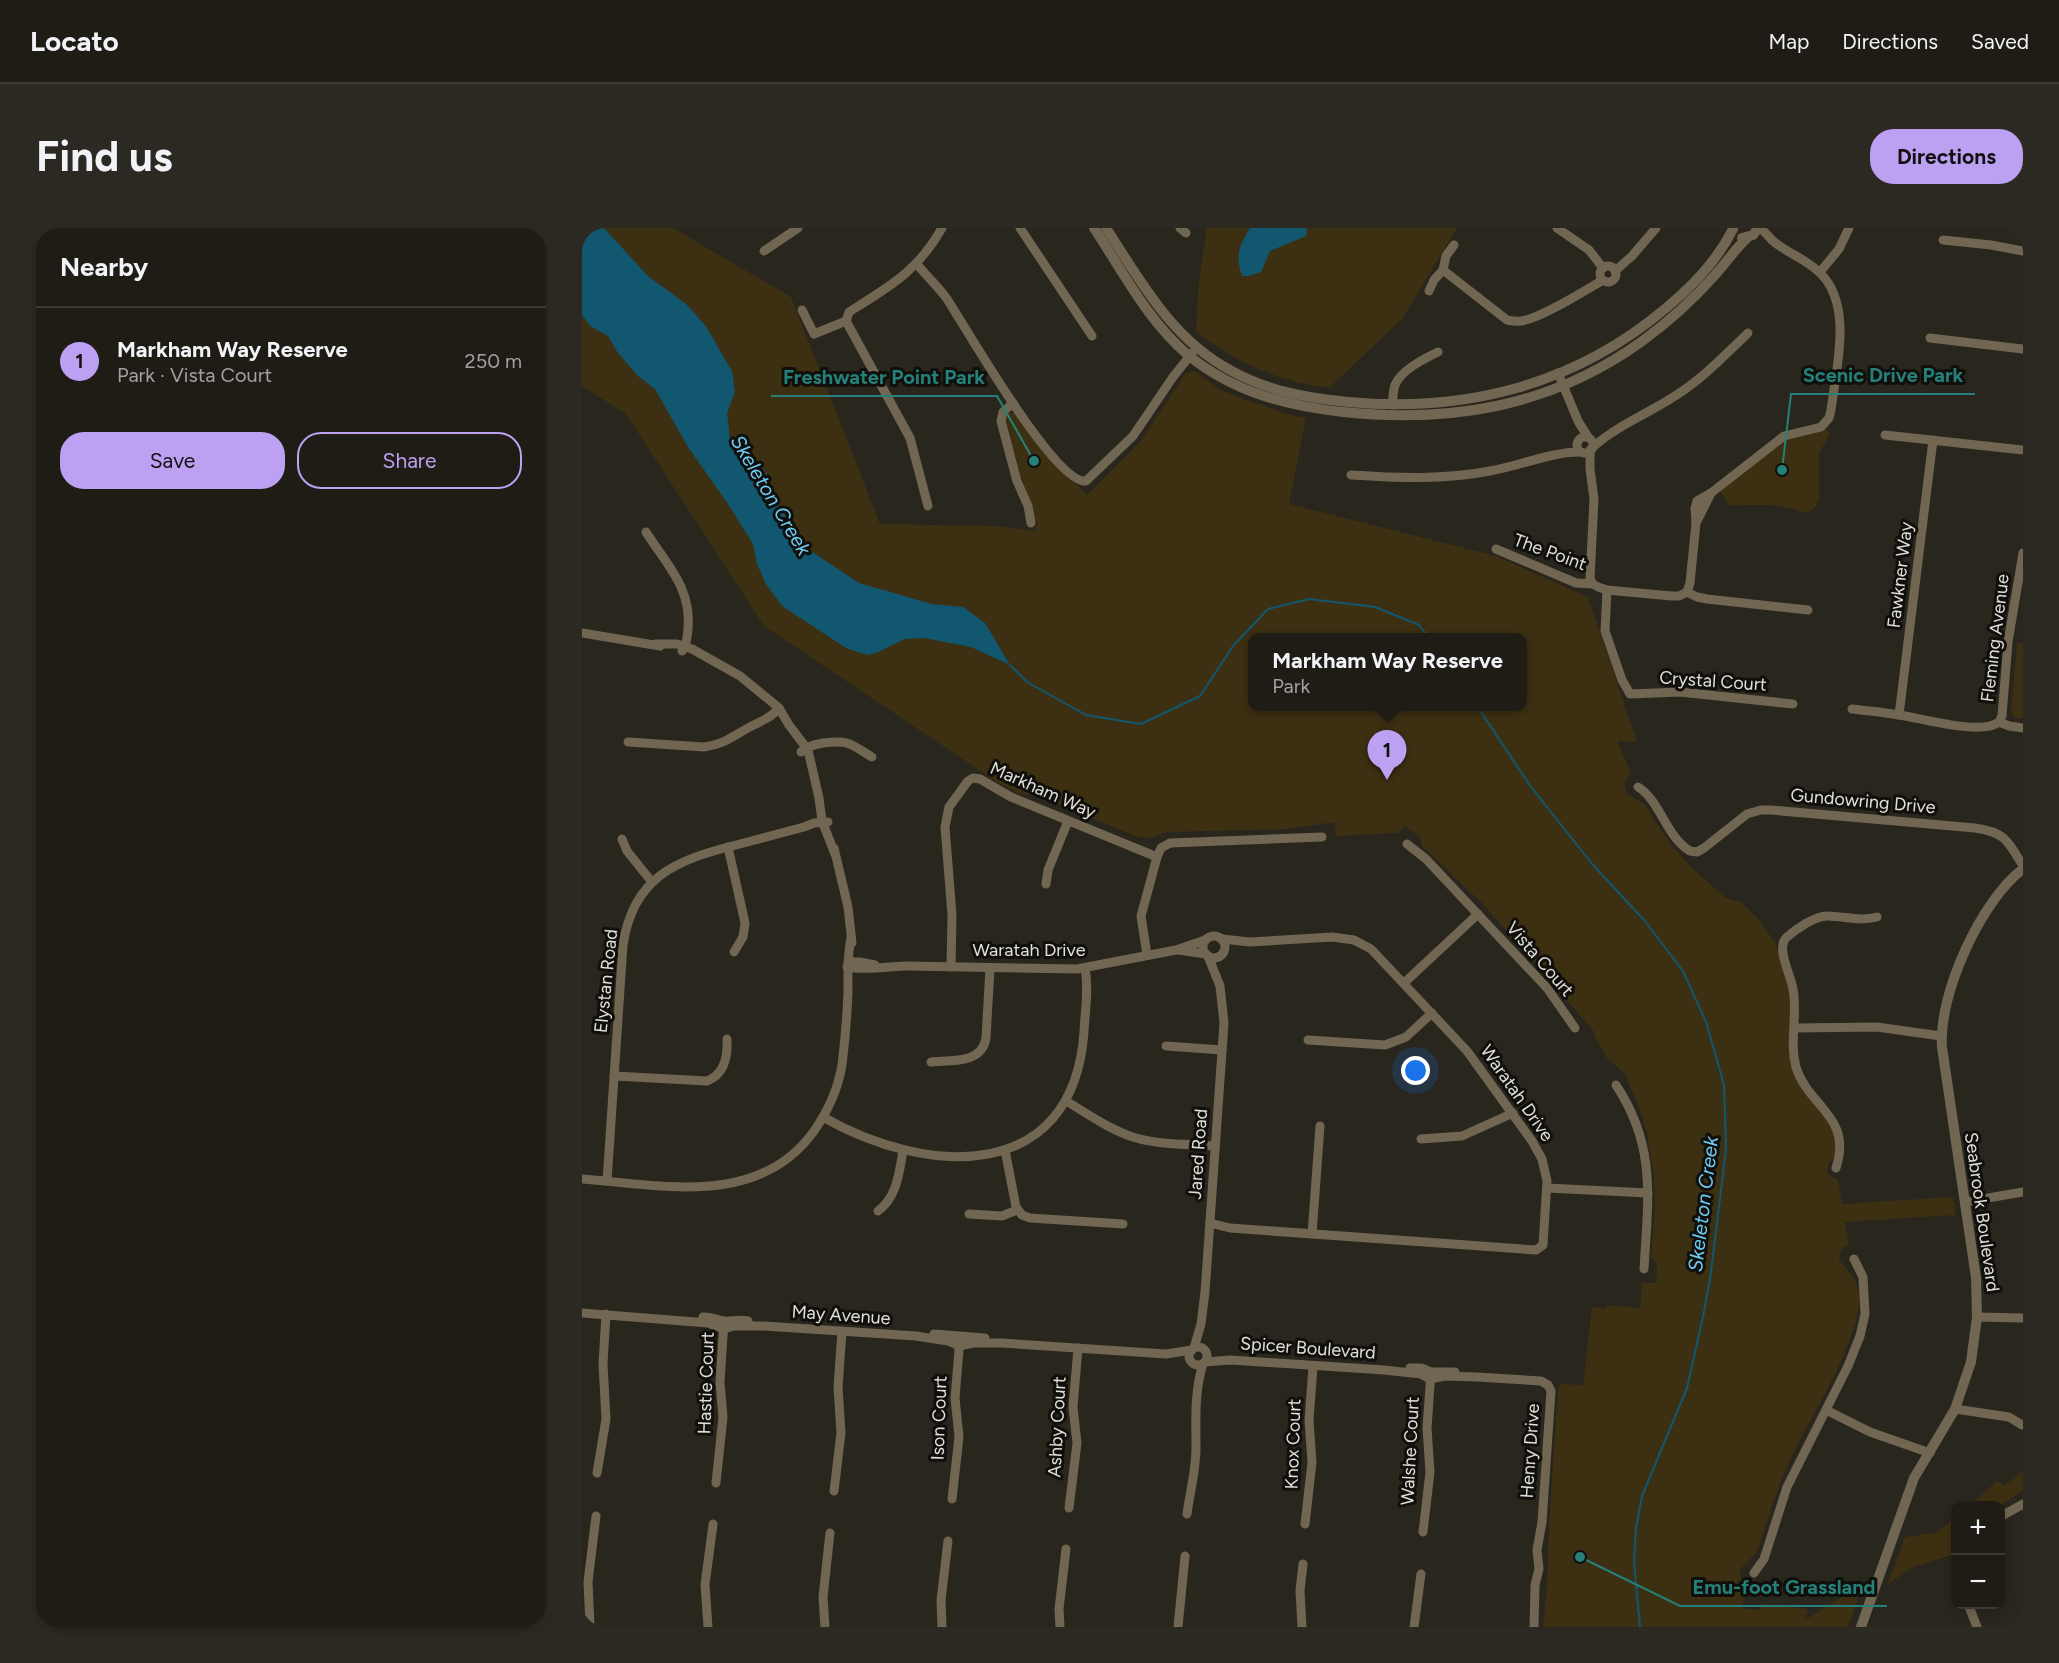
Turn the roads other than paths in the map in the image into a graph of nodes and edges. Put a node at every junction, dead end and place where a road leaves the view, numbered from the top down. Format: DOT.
graph roads {
  1 [pos="798,228"];
  2 [pos="942,228"];
  3 [pos="1020,228"];
  4 [pos="1094,228"];
  5 [pos="1107,228"];
  6 [pos="1557,228"];
  7 [pos="1656,228"];
  8 [pos="1732,228"];
  9 [pos="1759,228"];
  10 [pos="1849,228"];
  11 [pos="1749,238"];
  12 [pos="1943,240"];
  13 [pos="1774,241"];
  14 [pos="1454,245"];
  15 [pos="764,251"];
  16 [pos="2023,251"];
  17 [pos="917,264"];
  18 [pos="1603,268"];
  19 [pos="1443,270"];
  20 [pos="1615,271"];
  21 [pos="1820,272"];
  22 [pos="1603,280"];
  23 [pos="1429,291"];
  24 [pos="802,310"];
  25 [pos="846,321"];
  26 [pos="1748,333"];
  27 [pos="1092,336"];
  28 [pos="1930,338"];
  29 [pos="2023,349"];
  30 [pos="1193,352"];
  31 [pos="1438,352"];
  32 [pos="1558,373"];
  33 [pos="1564,385"];
  34 [pos="1013,403"];
  35 [pos="1392,405"];
  36 [pos="1885,435"];
  37 [pos="1933,440"];
  38 [pos="1585,445"];
  39 [pos="2023,450"];
  40 [pos="1351,475"];
  41 [pos="928,506"];
  42 [pos="1031,523"];
  43 [pos="646,532"];
  44 [pos="1496,549"];
  45 [pos="2023,553"];
  46 [pos="1593,584"];
  47 [pos="1608,590"];
  48 [pos="1687,592"];
  49 [pos="1808,610"];
  50 [pos="582,633"];
  51 [pos="683,648"];
  52 [pos="1793,704"];
  53 [pos="1852,709"];
  54 [pos="775,711"];
  55 [pos="1899,714"];
  56 [pos="1999,722"];
  57 [pos="2023,728"];
  58 [pos="628,742"];
  59 [pos="805,750"];
  60 [pos="872,757"];
  61 [pos="1638,787"];
  62 [pos="1068,821"];
  63 [pos="824,823"];
  64 [pos="1322,837"];
  65 [pos="622,839"];
  66 [pos="1407,844"];
  67 [pos="728,847"];
  68 [pos="1157,857"];
  69 [pos="2023,867"];
  70 [pos="652,882"];
  71 [pos="1046,884"];
  72 [pos="1478,914"];
  73 [pos="1877,917"];
  74 [pos="1222,939"];
  75 [pos="1205,940"];
  76 [pos="1250,942"];
  77 [pos="1176,950"];
  78 [pos="734,952"];
  79 [pos="1224,952"];
  80 [pos="1148,955"];
  81 [pos="1207,955"];
  82 [pos="850,965"];
  83 [pos="951,967"];
  84 [pos="990,968"];
  85 [pos="1085,968"];
  86 [pos="1404,983"];
  87 [pos="1220,986"];
  88 [pos="1432,1014"];
  89 [pos="1575,1028"];
  90 [pos="1795,1028"];
  91 [pos="1941,1036"];
  92 [pos="727,1038"];
  93 [pos="1308,1040"];
  94 [pos="1166,1046"];
  95 [pos="1222,1050"];
  96 [pos="931,1062"];
  97 [pos="614,1076"];
  98 [pos="1616,1085"];
  99 [pos="1066,1101"];
  100 [pos="1513,1113"];
  101 [pos="823,1117"];
  102 [pos="1320,1126"];
  103 [pos="1421,1139"];
  104 [pos="1215,1146"];
  105 [pos="903,1150"];
  106 [pos="1005,1150"];
  107 [pos="1836,1168"];
  108 [pos="582,1179"];
  109 [pos="606,1181"];
  110 [pos="1547,1188"];
  111 [pos="2023,1192"];
  112 [pos="1648,1193"];
  113 [pos="1965,1202"];
  114 [pos="1017,1210"];
  115 [pos="878,1211"];
  116 [pos="969,1214"];
  117 [pos="1123,1224"];
  118 [pos="1210,1227"];
  119 [pos="1312,1234"];
  120 [pos="1854,1259"];
  121 [pos="1644,1269"];
  122 [pos="582,1313"];
  123 [pos="606,1314"];
  124 [pos="1977,1317"];
  125 [pos="2023,1318"];
  126 [pos="1201,1324"];
  127 [pos="724,1325"];
  128 [pos="842,1331"];
  129 [pos="960,1342"];
  130 [pos="1078,1348"];
  131 [pos="1206,1351"];
  132 [pos="1192,1355"];
  133 [pos="1230,1359"];
  134 [pos="1204,1363"];
  135 [pos="1313,1366"];
  136 [pos="1431,1375"];
  137 [pos="1548,1385"];
  138 [pos="1196,1389"];
  139 [pos="1955,1408"];
  140 [pos="1826,1410"];
  141 [pos="2022,1425"];
  142 [pos="1930,1453"];
  143 [pos="597,1473"];
  144 [pos="716,1483"];
  145 [pos="834,1491"];
  146 [pos="952,1499"];
  147 [pos="2023,1504"];
  148 [pos="1069,1508"];
  149 [pos="1187,1514"];
  150 [pos="2005,1515"];
  151 [pos="596,1516"];
  152 [pos="713,1524"];
  153 [pos="1305,1524"];
  154 [pos="1423,1532"];
  155 [pos="830,1533"];
  156 [pos="948,1541"];
  157 [pos="1066,1549"];
  158 [pos="1185,1556"];
  159 [pos="1303,1564"];
  160 [pos="1754,1573"];
  161 [pos="1421,1574"];
  162 [pos="1970,1609"];
  163 [pos="590,1627"];
  164 [pos="708,1627"];
  165 [pos="825,1627"];
  166 [pos="942,1627"];
  167 [pos="1060,1627"];
  168 [pos="1178,1627"];
  169 [pos="1302,1627"];
  170 [pos="1414,1627"];
  171 [pos="1534,1627"];
  172 [pos="1861,1627"];
  173 [pos="1977,1627"];
  1 -- 15 [label="street"];
  2 -- 17 [label="street"];
  3 -- 27 [label="street"];
  4 -- 30 [label="street"];
  5 -- 30 [label="street"];
  6 -- 18 [label="street"];
  7 -- 20 [label="street"];
  8 -- 11 [label="street"];
  8 -- 32 [label="street"];
  9 -- 11 [label="street"];
  9 -- 13 [label="street"];
  10 -- 21 [label="street"];
  11 -- 13 [label="street"];
  11 -- 33 [label="street"];
  12 -- 16 [label="street"];
  13 -- 21 [label="street"];
  14 -- 19 [label="street"];
  17 -- 25 [label="street"];
  17 -- 34 [label="street"];
  18 -- 20 [label="street"];
  18 -- 22 [label="street"];
  19 -- 22 [label="street"];
  19 -- 23 [label="street"];
  20 -- 22 [label="street"];
  21 -- 48 [label="street"];
  24 -- 25 [label="street"];
  25 -- 41 [label="street"];
  26 -- 38 [label="street"];
  28 -- 29 [label="street"];
  30 -- 33 [label="street"];
  30 -- 34 [label="street"];
  30 -- 35 [label="street"];
  31 -- 35 [label="street"];
  32 -- 33 [label="street"];
  32 -- 35 [label="street"];
  33 -- 38 [label="street"];
  34 -- 42 [label="street"];
  36 -- 37 [label="street"];
  37 -- 39 [label="street"];
  37 -- 55 [label="street, Fawkner Way"];
  38 -- 40 [label="street"];
  38 -- 46 [label="street"];
  43 -- 51 [label="street"];
  44 -- 46 [label="street, The Point"];
  45 -- 56 [label="street, Fleming Avenue"];
  46 -- 47 [label="street, The Point"];
  47 -- 48 [label="street, The Point"];
  47 -- 52 [label="street, Crystal Court"];
  48 -- 49 [label="street"];
  50 -- 51 [label="street"];
  51 -- 54 [label="street"];
  53 -- 55 [label="street, Fleming Avenue"];
  54 -- 58 [label="street"];
  54 -- 59 [label="street"];
  55 -- 56 [label="street, Fleming Avenue"];
  56 -- 57 [label="street"];
  59 -- 60 [label="street"];
  59 -- 63 [label="street"];
  61 -- 69 [label="street, Gundowring Drive"];
  62 -- 68 [label="street, Markham Way"];
  62 -- 71 [label="street"];
  62 -- 83 [label="street, Markham Way"];
  63 -- 67 [label="street, Elystan Road"];
  63 -- 82 [label="street"];
  64 -- 68 [label="street"];
  65 -- 70 [label="street"];
  66 -- 72 [label="street, Vista Court"];
  67 -- 70 [label="street, Elystan Road"];
  67 -- 78 [label="street"];
  68 -- 80 [label="street"];
  69 -- 91 [label="street, Seabrook Boulevard"];
  70 -- 97 [label="street, Elystan Road"];
  72 -- 86 [label="street"];
  72 -- 89 [label="street, Vista Court"];
  73 -- 90 [label="street"];
  74 -- 75 [label="street"];
  74 -- 76 [label="street, Waratah Drive"];
  74 -- 79 [label="street"];
  75 -- 77 [label="street, Waratah Drive"];
  75 -- 81 [label="street"];
  76 -- 79 [label="street, Waratah Drive"];
  76 -- 86 [label="street, Waratah Drive"];
  77 -- 80 [label="street, Waratah Drive"];
  77 -- 81 [label="street, Waratah Drive"];
  79 -- 81 [label="street"];
  79 -- 87 [label="street, Jared Road"];
  80 -- 85 [label="street, Waratah Drive"];
  81 -- 87 [label="street, Jared Road"];
  82 -- 83 [label="street, Waratah Drive"];
  82 -- 101 [label="street"];
  83 -- 84 [label="street, Waratah Drive"];
  84 -- 85 [label="street, Waratah Drive"];
  84 -- 96 [label="street"];
  85 -- 99 [label="street"];
  86 -- 88 [label="street, Waratah Drive"];
  87 -- 95 [label="street, Jared Road"];
  88 -- 93 [label="street"];
  88 -- 100 [label="street, Waratah Drive"];
  90 -- 91 [label="street"];
  90 -- 107 [label="street"];
  91 -- 113 [label="street, Seabrook Boulevard"];
  92 -- 97 [label="street"];
  94 -- 95 [label="street"];
  95 -- 104 [label="street, Jared Road"];
  97 -- 109 [label="street, Elystan Road"];
  98 -- 112 [label="street"];
  99 -- 104 [label="street"];
  99 -- 106 [label="street"];
  100 -- 103 [label="street"];
  100 -- 110 [label="street, Waratah Drive"];
  101 -- 105 [label="street"];
  101 -- 109 [label="street"];
  102 -- 119 [label="street"];
  104 -- 118 [label="street, Jared Road"];
  105 -- 106 [label="street"];
  105 -- 115 [label="street"];
  106 -- 114 [label="street"];
  108 -- 109 [label="street"];
  110 -- 112 [label="street"];
  110 -- 119 [label="street, Waratah Drive"];
  111 -- 113 [label="street"];
  112 -- 121 [label="street"];
  113 -- 124 [label="street, Seabrook Boulevard"];
  114 -- 116 [label="street"];
  114 -- 117 [label="street"];
  118 -- 119 [label="street, Waratah Drive"];
  118 -- 126 [label="street, Jared Road"];
  120 -- 140 [label="street"];
  122 -- 123 [label="street, May Avenue"];
  123 -- 127 [label="street, May Avenue"];
  123 -- 143 [label="street"];
  124 -- 125 [label="street"];
  124 -- 139 [label="street, Seabrook Boulevard"];
  126 -- 131 [label="street, Jared Road"];
  126 -- 132 [label="street, Jared Road"];
  127 -- 128 [label="street, May Avenue"];
  127 -- 144 [label="street, Hastie Court"];
  128 -- 129 [label="street, May Avenue"];
  128 -- 145 [label="street"];
  129 -- 130 [label="street, May Avenue"];
  129 -- 146 [label="street, Ison Court"];
  130 -- 132 [label="street"];
  130 -- 148 [label="street, Ashby Court"];
  131 -- 132 [label="street"];
  131 -- 133 [label="street, Spicer Boulevard"];
  131 -- 134 [label="street"];
  132 -- 134 [label="street"];
  132 -- 138 [label="street"];
  133 -- 134 [label="street, Spicer Boulevard"];
  133 -- 135 [label="street, Spicer Boulevard"];
  134 -- 138 [label="street"];
  135 -- 136 [label="street, Spicer Boulevard"];
  135 -- 153 [label="street, Knox Court"];
  136 -- 137 [label="street, Spicer Boulevard"];
  136 -- 154 [label="street, Walshe Court"];
  137 -- 171 [label="street, Henry Drive"];
  138 -- 149 [label="street"];
  139 -- 141 [label="street"];
  139 -- 142 [label="street, Seabrook Boulevard"];
  140 -- 142 [label="street"];
  140 -- 160 [label="street"];
  142 -- 172 [label="street, Seabrook Boulevard"];
  147 -- 150 [label="street"];
  151 -- 163 [label="street"];
  152 -- 164 [label="street"];
  155 -- 165 [label="street"];
  156 -- 166 [label="street"];
  157 -- 167 [label="street"];
  158 -- 168 [label="street"];
  159 -- 169 [label="street"];
  161 -- 170 [label="street"];
  162 -- 173 [label="street"];
}
